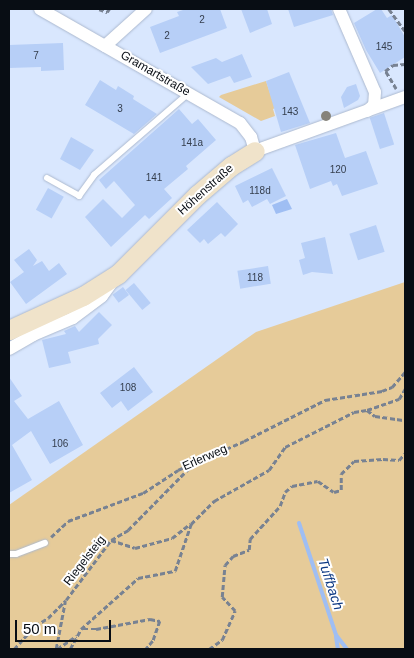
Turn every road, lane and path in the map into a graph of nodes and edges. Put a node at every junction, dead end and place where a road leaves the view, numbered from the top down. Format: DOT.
graph roads {
  1 [pos="40,9"];
  2 [pos="99,9"];
  3 [pos="109,9"];
  4 [pos="146,9"];
  5 [pos="339,9"];
  6 [pos="389,9"];
  7 [pos="405,31"];
  8 [pos="106,46"];
  9 [pos="405,64"];
  10 [pos="392,83"];
  11 [pos="189,93"];
  12 [pos="405,97"];
  13 [pos="367,112"];
  14 [pos="255,151"];
  15 [pos="47,178"];
  16 [pos="118,274"];
  17 [pos="9,330"];
  18 [pos="9,349"];
  19 [pos="405,372"];
  20 [pos="405,389"];
  21 [pos="367,410"];
  22 [pos="405,420"];
  23 [pos="405,453"];
  24 [pos="194,464"];
  25 [pos="192,524"];
  26 [pos="111,540"];
  27 [pos="45,543"];
  28 [pos="9,554"];
  29 [pos="66,600"];
  30 [pos="81,630"];
  31 [pos="78,635"];
  32 [pos="14,649"];
  33 [pos="56,649"];
  34 [pos="70,649"];
  35 [pos="146,649"];
  36 [pos="210,649"];
  1 -- 8 [label="street, Gramartstraße"];
  2 -- 3 [label="path"];
  4 -- 8 [label="street"];
  5 -- 13 [label="street"];
  6 -- 7 [label="path"];
  8 -- 11 [label="street, Gramartstraße"];
  9 -- 10 [label="path"];
  11 -- 14 [label="street, Gramartstraße"];
  11 -- 15 [label="lane"];
  12 -- 13 [label="street, Höhenstraße"];
  13 -- 14 [label="street, Höhenstraße"];
  14 -- 16 [label="street, Höhenstraße"];
  16 -- 17 [label="street, Höhenstraße"];
  16 -- 18 [label="street, Höhenstraße"];
  19 -- 24 [label="path, Erlerweg"];
  20 -- 21 [label="path"];
  21 -- 22 [label="path"];
  21 -- 25 [label="path"];
  23 -- 36 [label="path"];
  24 -- 26 [label="path, Riegelsteig"];
  24 -- 27 [label="path, Erlerweg"];
  25 -- 26 [label="path"];
  25 -- 30 [label="path"];
  26 -- 29 [label="path, Riegelsteig"];
  27 -- 28 [label="lane"];
  29 -- 32 [label="path, Riegelsteig"];
  29 -- 33 [label="path"];
  30 -- 31 [label="path"];
  30 -- 35 [label="path"];
  31 -- 33 [label="path"];
  31 -- 34 [label="path"];
}
